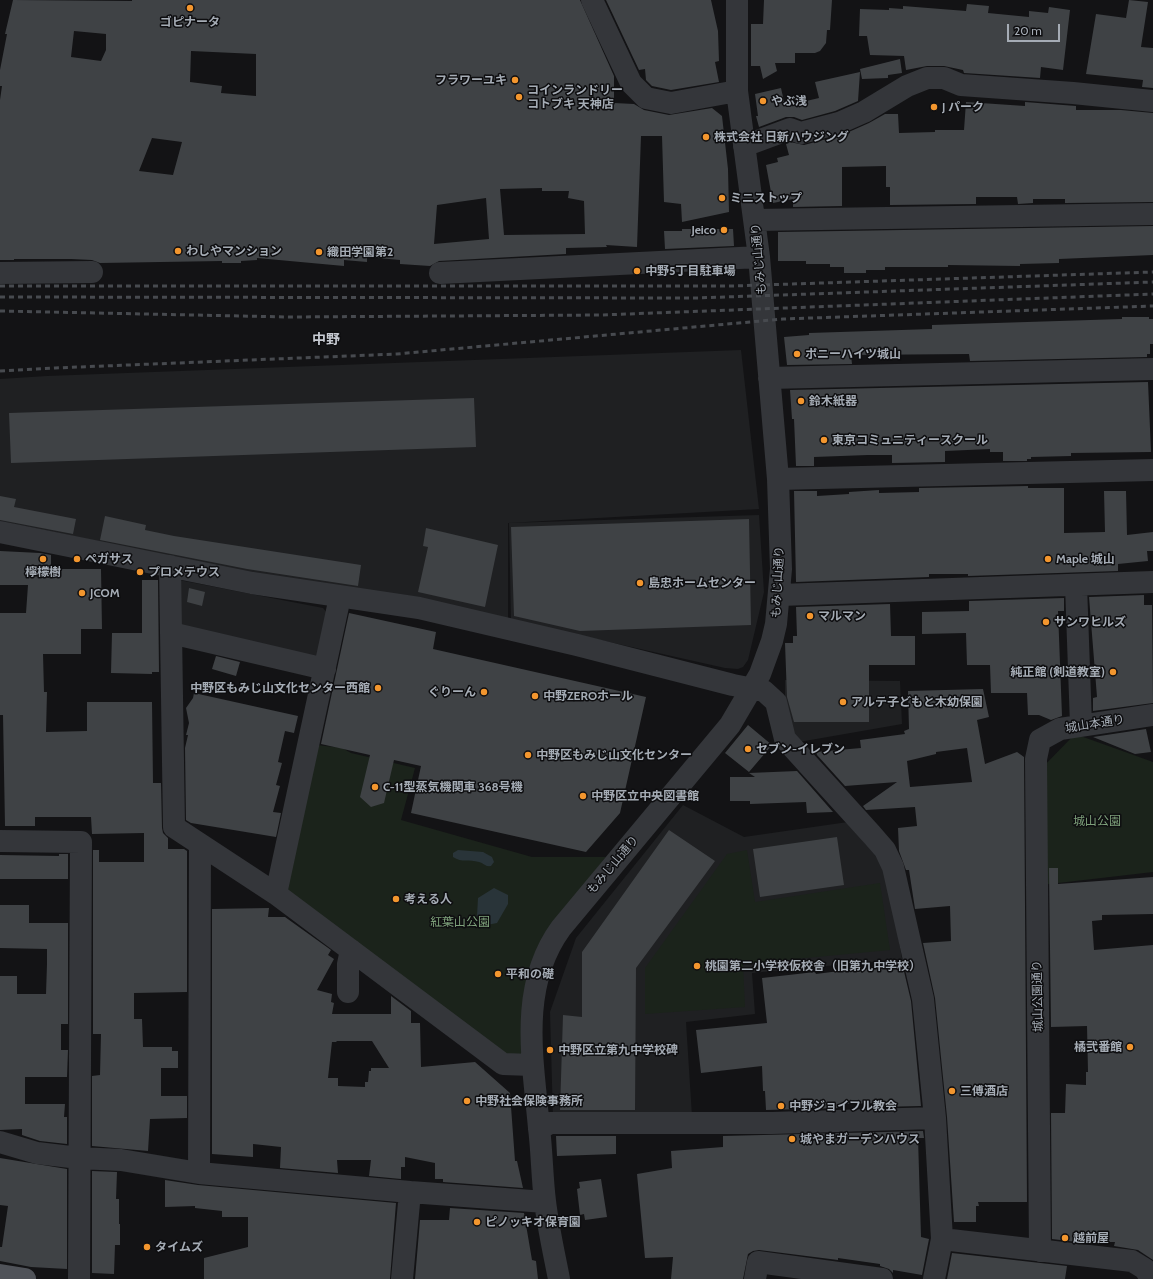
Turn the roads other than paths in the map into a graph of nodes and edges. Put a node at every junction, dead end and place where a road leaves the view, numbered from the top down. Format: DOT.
graph roads {
  1 [pos="592,0"];
  2 [pos="737,0"];
  3 [pos="737,90"];
  4 [pos="1153,101"];
  5 [pos="744,146"];
  6 [pos="1153,214"];
  7 [pos="755,220"];
  8 [pos="759,257"];
  9 [pos="92,272"];
  10 [pos="0,273"];
  11 [pos="440,273"];
  12 [pos="1153,369"];
  13 [pos="769,378"];
  14 [pos="1153,470"];
  15 [pos="778,479"];
  16 [pos="0,532"];
  17 [pos="170,566"];
  18 [pos="1153,582"];
  19 [pos="1076,585"];
  20 [pos="780,595"];
  21 [pos="340,597"];
  22 [pos="171,633"];
  23 [pos="325,669"];
  24 [pos="753,688"];
  25 [pos="1153,715"];
  26 [pos="1081,725"];
  27 [pos="1040,740"];
  28 [pos="192,839"];
  29 [pos="0,841"];
  30 [pos="276,894"];
  31 [pos="351,950"];
  32 [pos="348,992"];
  33 [pos="532,1065"];
  34 [pos="935,1118"];
  35 [pos="539,1129"];
  36 [pos="0,1142"];
  37 [pos="79,1158"];
  38 [pos="198,1173"];
  39 [pos="410,1192"];
  40 [pos="545,1202"];
  41 [pos="942,1239"];
  42 [pos="1040,1252"];
  43 [pos="0,1275"];
  44 [pos="25,1279"];
  45 [pos="79,1279"];
  46 [pos="402,1279"];
  47 [pos="559,1279"];
  48 [pos="755,1279"];
  49 [pos="882,1279"];
  50 [pos="934,1279"];
  51 [pos="1151,1279"];
  1 -- 3 [label="street"];
  2 -- 3 [label="street, もみじ山通り"];
  3 -- 5 [label="street, もみじ山通り"];
  4 -- 5 [label="street"];
  5 -- 7 [label="street, もみじ山通り"];
  6 -- 7 [label="street"];
  7 -- 8 [label="street, もみじ山通り"];
  8 -- 11 [label="street"];
  8 -- 13 [label="street, もみじ山通り"];
  9 -- 10 [label="street"];
  12 -- 13 [label="street"];
  13 -- 15 [label="street, もみじ山通り"];
  14 -- 15 [label="street"];
  15 -- 20 [label="street, もみじ山通り"];
  16 -- 17 [label="street"];
  17 -- 21 [label="street"];
  17 -- 22 [label="street"];
  18 -- 19 [label="street"];
  19 -- 20 [label="street"];
  19 -- 26 [label="street"];
  20 -- 24 [label="street, もみじ山通り"];
  21 -- 23 [label="street"];
  21 -- 24 [label="street"];
  22 -- 23 [label="street"];
  22 -- 28 [label="street"];
  23 -- 30 [label="street"];
  24 -- 33 [label="street, もみじ山通り"];
  24 -- 34 [label="street"];
  25 -- 26 [label="street, 城山本通り"];
  26 -- 27 [label="street, 城山本通り"];
  27 -- 42 [label="street, 城山公園通り"];
  28 -- 30 [label="street"];
  28 -- 38 [label="street"];
  29 -- 37 [label="street"];
  30 -- 31 [label="street"];
  31 -- 32 [label="street"];
  31 -- 33 [label="street"];
  33 -- 35 [label="street, もみじ山通り"];
  34 -- 35 [label="street"];
  34 -- 41 [label="street"];
  35 -- 40 [label="street, もみじ山通り"];
  36 -- 37 [label="street"];
  37 -- 38 [label="street"];
  37 -- 45 [label="street"];
  38 -- 39 [label="street"];
  39 -- 40 [label="street"];
  39 -- 46 [label="street"];
  40 -- 47 [label="street, もみじ山通り"];
  41 -- 42 [label="street"];
  41 -- 50 [label="street"];
  42 -- 51 [label="street"];
  43 -- 44 [label="main road"];
  48 -- 49 [label="street"];
}
